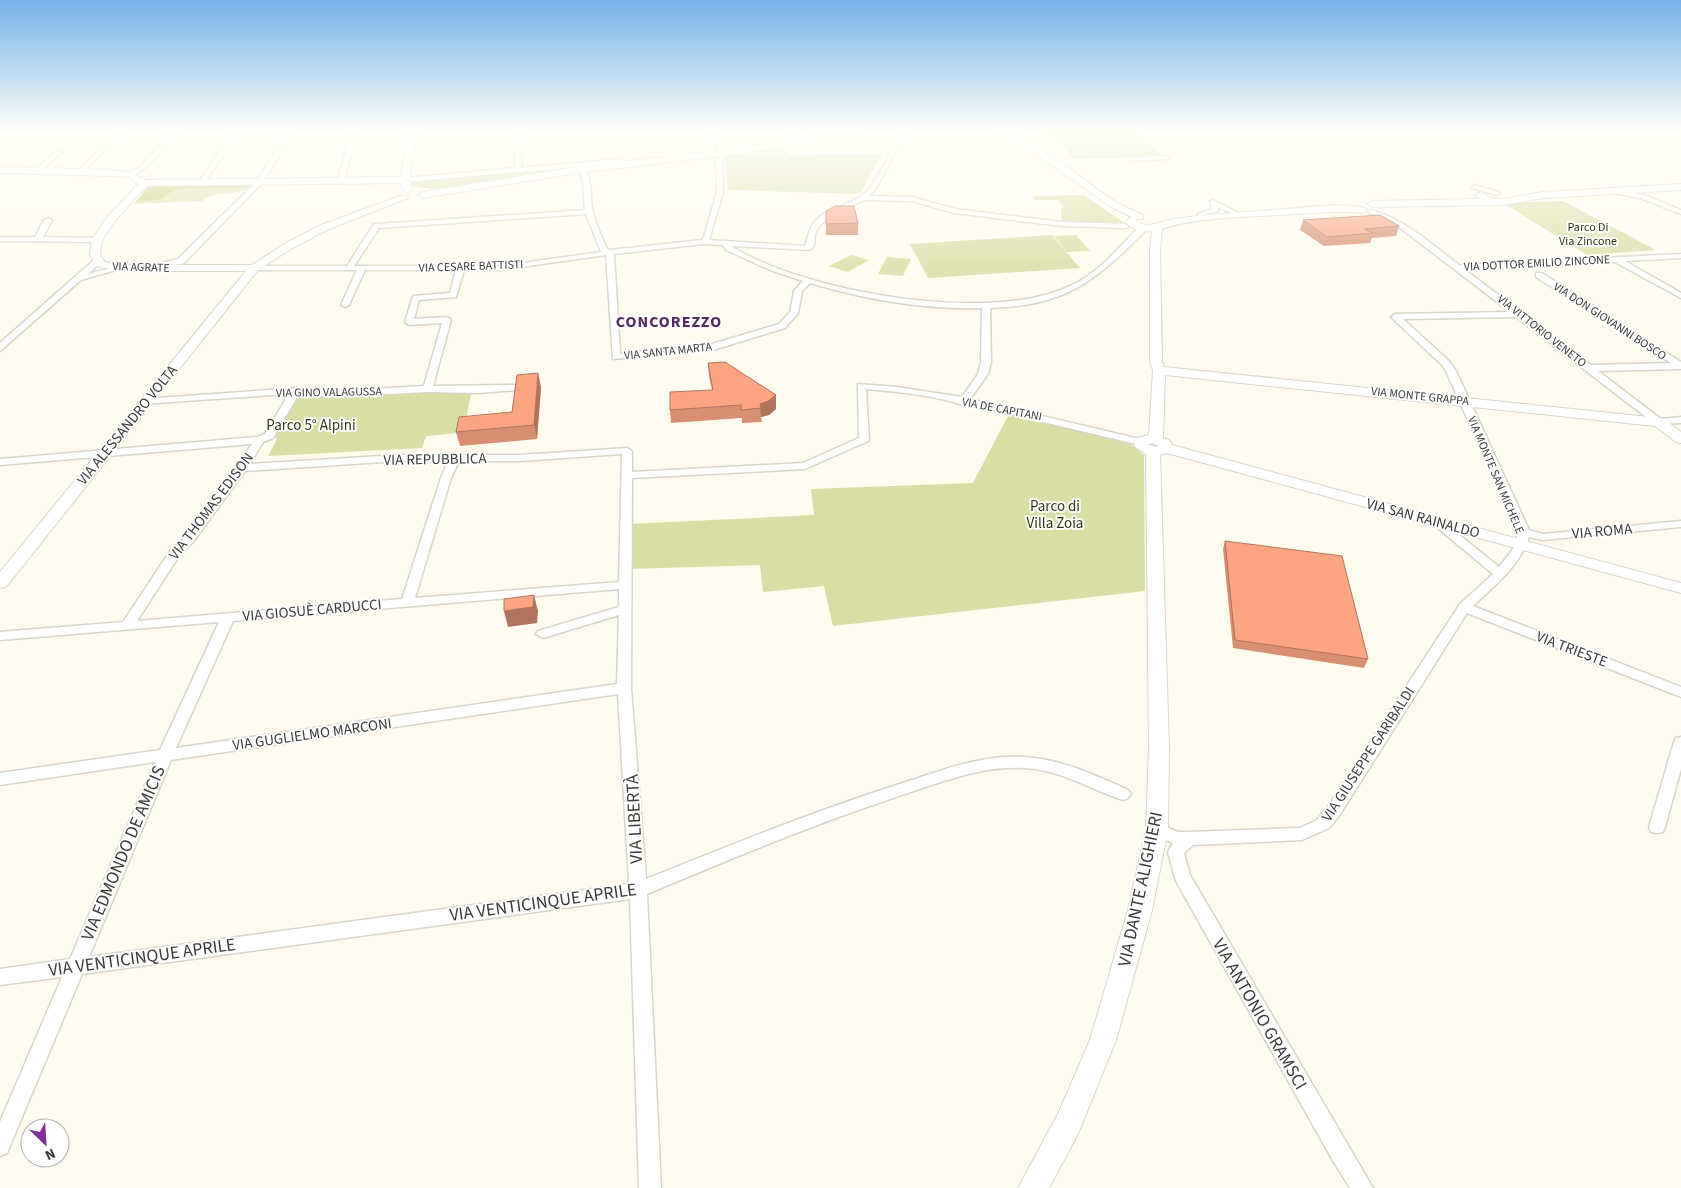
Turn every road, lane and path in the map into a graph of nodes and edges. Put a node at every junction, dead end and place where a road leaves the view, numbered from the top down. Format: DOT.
graph roads {
  1 [pos="139,187"];
  2 [pos="255,187"];
  3 [pos="406,187"];
  4 [pos="465,187"];
  5 [pos="587,187"];
  6 [pos="720,187"];
  7 [pos="873,187"];
  8 [pos="1084,187"];
  9 [pos="1669,187"];
  10 [pos="1653,188"];
  11 [pos="1608,191"];
  12 [pos="406,194"];
  13 [pos="1544,195"];
  14 [pos="1496,196"];
  15 [pos="865,198"];
  16 [pos="1452,201"];
  17 [pos="1655,201"];
  18 [pos="1409,203"];
  19 [pos="1367,208"];
  20 [pos="1384,210"];
  21 [pos="589,212"];
  22 [pos="1681,212"];
  23 [pos="48,220"];
  24 [pos="1146,223"];
  25 [pos="1402,224"];
  26 [pos="0,239"];
  27 [pos="38,239"];
  28 [pos="97,240"];
  29 [pos="704,242"];
  30 [pos="726,244"];
  31 [pos="1155,250"];
  32 [pos="610,253"];
  33 [pos="1681,256"];
  34 [pos="1616,259"];
  35 [pos="98,261"];
  36 [pos="181,265"];
  37 [pos="1458,267"];
  38 [pos="119,268"];
  39 [pos="254,268"];
  40 [pos="349,268"];
  41 [pos="362,268"];
  42 [pos="461,268"];
  43 [pos="1539,275"];
  44 [pos="77,279"];
  45 [pos="808,280"];
  46 [pos="1681,296"];
  47 [pos="345,305"];
  48 [pos="986,305"];
  49 [pos="1520,314"];
  50 [pos="0,348"];
  51 [pos="1157,366"];
  52 [pos="1681,366"];
  53 [pos="1590,368"];
  54 [pos="515,388"];
  55 [pos="428,389"];
  56 [pos="296,391"];
  57 [pos="1464,401"];
  58 [pos="144,402"];
  59 [pos="963,402"];
  60 [pos="1681,420"];
  61 [pos="1659,422"];
  62 [pos="1681,439"];
  63 [pos="259,440"];
  64 [pos="1152,444"];
  65 [pos="627,451"];
  66 [pos="105,452"];
  67 [pos="456,458"];
  68 [pos="0,462"];
  69 [pos="242,468"];
  70 [pos="627,475"];
  71 [pos="1437,522"];
  72 [pos="1681,524"];
  73 [pos="1523,539"];
  74 [pos="1500,574"];
  75 [pos="0,583"];
  76 [pos="625,585"];
  77 [pos="1681,588"];
  78 [pos="407,603"];
  79 [pos="1464,607"];
  80 [pos="625,609"];
  81 [pos="228,617"];
  82 [pos="127,626"];
  83 [pos="542,634"];
  84 [pos="0,636"];
  85 [pos="624,688"];
  86 [pos="1681,692"];
  87 [pos="1681,742"];
  88 [pos="165,756"];
  89 [pos="0,779"];
  90 [pos="1123,794"];
  91 [pos="1657,827"];
  92 [pos="1157,829"];
  93 [pos="1190,839"];
  94 [pos="638,890"];
  95 [pos="75,966"];
  96 [pos="0,977"];
  97 [pos="0,1146"];
  98 [pos="650,1188"];
  99 [pos="1033,1188"];
  100 [pos="1362,1188"];
  1 -- 28 [label="street"];
  2 -- 36 [label="street"];
  3 -- 12 [label="street"];
  4 -- 12 [label="street"];
  5 -- 21 [label="street"];
  6 -- 29 [label="street"];
  7 -- 15 [label="street"];
  8 -- 24 [label="street"];
  9 -- 10 [label="street"];
  10 -- 11 [label="street"];
  10 -- 17 [label="street"];
  11 -- 13 [label="street"];
  11 -- 17 [label="street"];
  12 -- 39 [label="street, VIA ALESSANDRO VOLTA"];
  13 -- 14 [label="street"];
  13 -- 14 [label="street"];
  14 -- 16 [label="street"];
  14 -- 16 [label="street"];
  15 -- 24 [label="street"];
  15 -- 30 [label="street, VIA CESARE BATTISTI"];
  16 -- 18 [label="street"];
  17 -- 22 [label="street"];
  18 -- 19 [label="street"];
  18 -- 20 [label="street"];
  19 -- 20 [label="street"];
  19 -- 24 [label="street"];
  19 -- 24 [label="street"];
  19 -- 25 [label="street, VIA VITTORIO VENETO"];
  20 -- 25 [label="street, VIA VITTORIO VENETO"];
  21 -- 32 [label="street"];
  21 -- 40 [label="street"];
  23 -- 27 [label="street"];
  24 -- 31 [label="street"];
  24 -- 31 [label="street, VIA DANTE ALIGHIERI"];
  24 -- 48 [label="street"];
  25 -- 37 [label="street, VIA VITTORIO VENETO"];
  26 -- 27 [label="street"];
  27 -- 28 [label="street"];
  28 -- 35 [label="street, VIA AGRATE"];
  29 -- 30 [label="street, VIA CESARE BATTISTI"];
  29 -- 32 [label="street, VIA CESARE BATTISTI"];
  30 -- 45 [label="street"];
  31 -- 51 [label="street, VIA DANTE ALIGHIERI"];
  32 -- 42 [label="street, VIA CESARE BATTISTI"];
  32 -- 45 [label="street, VIA SANTA MARTA"];
  33 -- 34 [label="street, VIA DOTTOR EMILIO ZINCONE"];
  34 -- 37 [label="street, VIA DOTTOR EMILIO ZINCONE"];
  34 -- 46 [label="street, VIA DOTTOR EMILIO ZINCONE"];
  35 -- 38 [label="street, VIA AGRATE"];
  35 -- 44 [label="street"];
  36 -- 38 [label="street, VIA AGRATE"];
  36 -- 39 [label="street, VIA AGRATE"];
  37 -- 49 [label="street, VIA VITTORIO VENETO"];
  38 -- 44 [label="street"];
  39 -- 40 [label="street, VIA CESARE BATTISTI"];
  39 -- 58 [label="street, VIA ALESSANDRO VOLTA"];
  40 -- 41 [label="street, VIA CESARE BATTISTI"];
  41 -- 42 [label="street, VIA CESARE BATTISTI"];
  41 -- 47 [label="street"];
  42 -- 55 [label="street"];
  43 -- 52 [label="street, VIA DON GIOVANNI BOSCO"];
  44 -- 50 [label="street"];
  45 -- 48 [label="street"];
  48 -- 59 [label="street"];
  49 -- 53 [label="street, VIA VITTORIO VENETO"];
  49 -- 57 [label="street, VIA MONTE SAN MICHELE"];
  51 -- 57 [label="street, VIA MONTE GRAPPA"];
  51 -- 64 [label="street, VIA DANTE ALIGHIERI"];
  52 -- 53 [label="street"];
  53 -- 61 [label="street, VIA VITTORIO VENETO"];
  54 -- 55 [label="street, VIA GINO VALAGUSSA"];
  55 -- 56 [label="street, VIA GINO VALAGUSSA"];
  56 -- 58 [label="street, VIA GINO VALAGUSSA"];
  56 -- 63 [label="street, VIA THOMAS EDISON"];
  57 -- 61 [label="street, VIA MONTE GRAPPA"];
  57 -- 73 [label="street, VIA MONTE SAN MICHELE"];
  58 -- 66 [label="street, VIA ALESSANDRO VOLTA"];
  59 -- 64 [label="street, VIA DE CAPITANI"];
  59 -- 70 [label="street, VIA DE CAPITANI"];
  60 -- 61 [label="street, VIA MONTE GRAPPA"];
  61 -- 62 [label="street, VIA VITTORIO VENETO"];
  63 -- 66 [label="street"];
  63 -- 69 [label="street, VIA THOMAS EDISON"];
  64 -- 71 [label="street, VIA SAN RAINALDO"];
  64 -- 92 [label="street, VIA DANTE ALIGHIERI"];
  65 -- 67 [label="street, VIA REPUBBLICA"];
  65 -- 70 [label="street, VIA LIBERTÀ"];
  66 -- 68 [label="street"];
  66 -- 75 [label="street, VIA ALESSANDRO VOLTA"];
  67 -- 69 [label="street, VIA REPUBBLICA"];
  67 -- 78 [label="street"];
  69 -- 82 [label="street, VIA THOMAS EDISON"];
  70 -- 76 [label="street, VIA LIBERTÀ"];
  71 -- 73 [label="street, VIA SAN RAINALDO"];
  71 -- 74 [label="street"];
  72 -- 73 [label="street, VIA ROMA"];
  73 -- 74 [label="street, VIA GIUSEPPE GARIBALDI"];
  73 -- 77 [label="street, VIA SAN RAINALDO"];
  74 -- 79 [label="street, VIA GIUSEPPE GARIBALDI"];
  76 -- 78 [label="street, VIA GIOSUÈ CARDUCCI"];
  76 -- 80 [label="street, VIA LIBERTÀ"];
  78 -- 81 [label="street, VIA GIOSUÈ CARDUCCI"];
  79 -- 86 [label="street, VIA TRIESTE"];
  79 -- 93 [label="street, VIA GIUSEPPE GARIBALDI"];
  80 -- 83 [label="street"];
  80 -- 85 [label="street, VIA LIBERTÀ"];
  81 -- 82 [label="street, VIA GIOSUÈ CARDUCCI"];
  81 -- 88 [label="street, VIA EDMONDO DE AMICIS"];
  82 -- 84 [label="street, VIA GIOSUÈ CARDUCCI"];
  85 -- 88 [label="street, VIA GUGLIELMO MARCONI"];
  85 -- 94 [label="street, VIA LIBERTÀ"];
  87 -- 91 [label="street"];
  88 -- 89 [label="street, VIA GUGLIELMO MARCONI"];
  88 -- 95 [label="street, VIA EDMONDO DE AMICIS"];
  90 -- 94 [label="street, VIA VENTICINQUE APRILE"];
  92 -- 93 [label="street, VIA GIUSEPPE GARIBALDI"];
  92 -- 99 [label="street, VIA DANTE ALIGHIERI"];
  93 -- 100 [label="street, VIA ANTONIO GRAMSCI"];
  94 -- 95 [label="street, VIA VENTICINQUE APRILE"];
  94 -- 98 [label="street, VIA LIBERTÀ"];
  95 -- 96 [label="street, VIA VENTICINQUE APRILE"];
  95 -- 97 [label="street, VIA EDMONDO DE AMICIS"];
}
